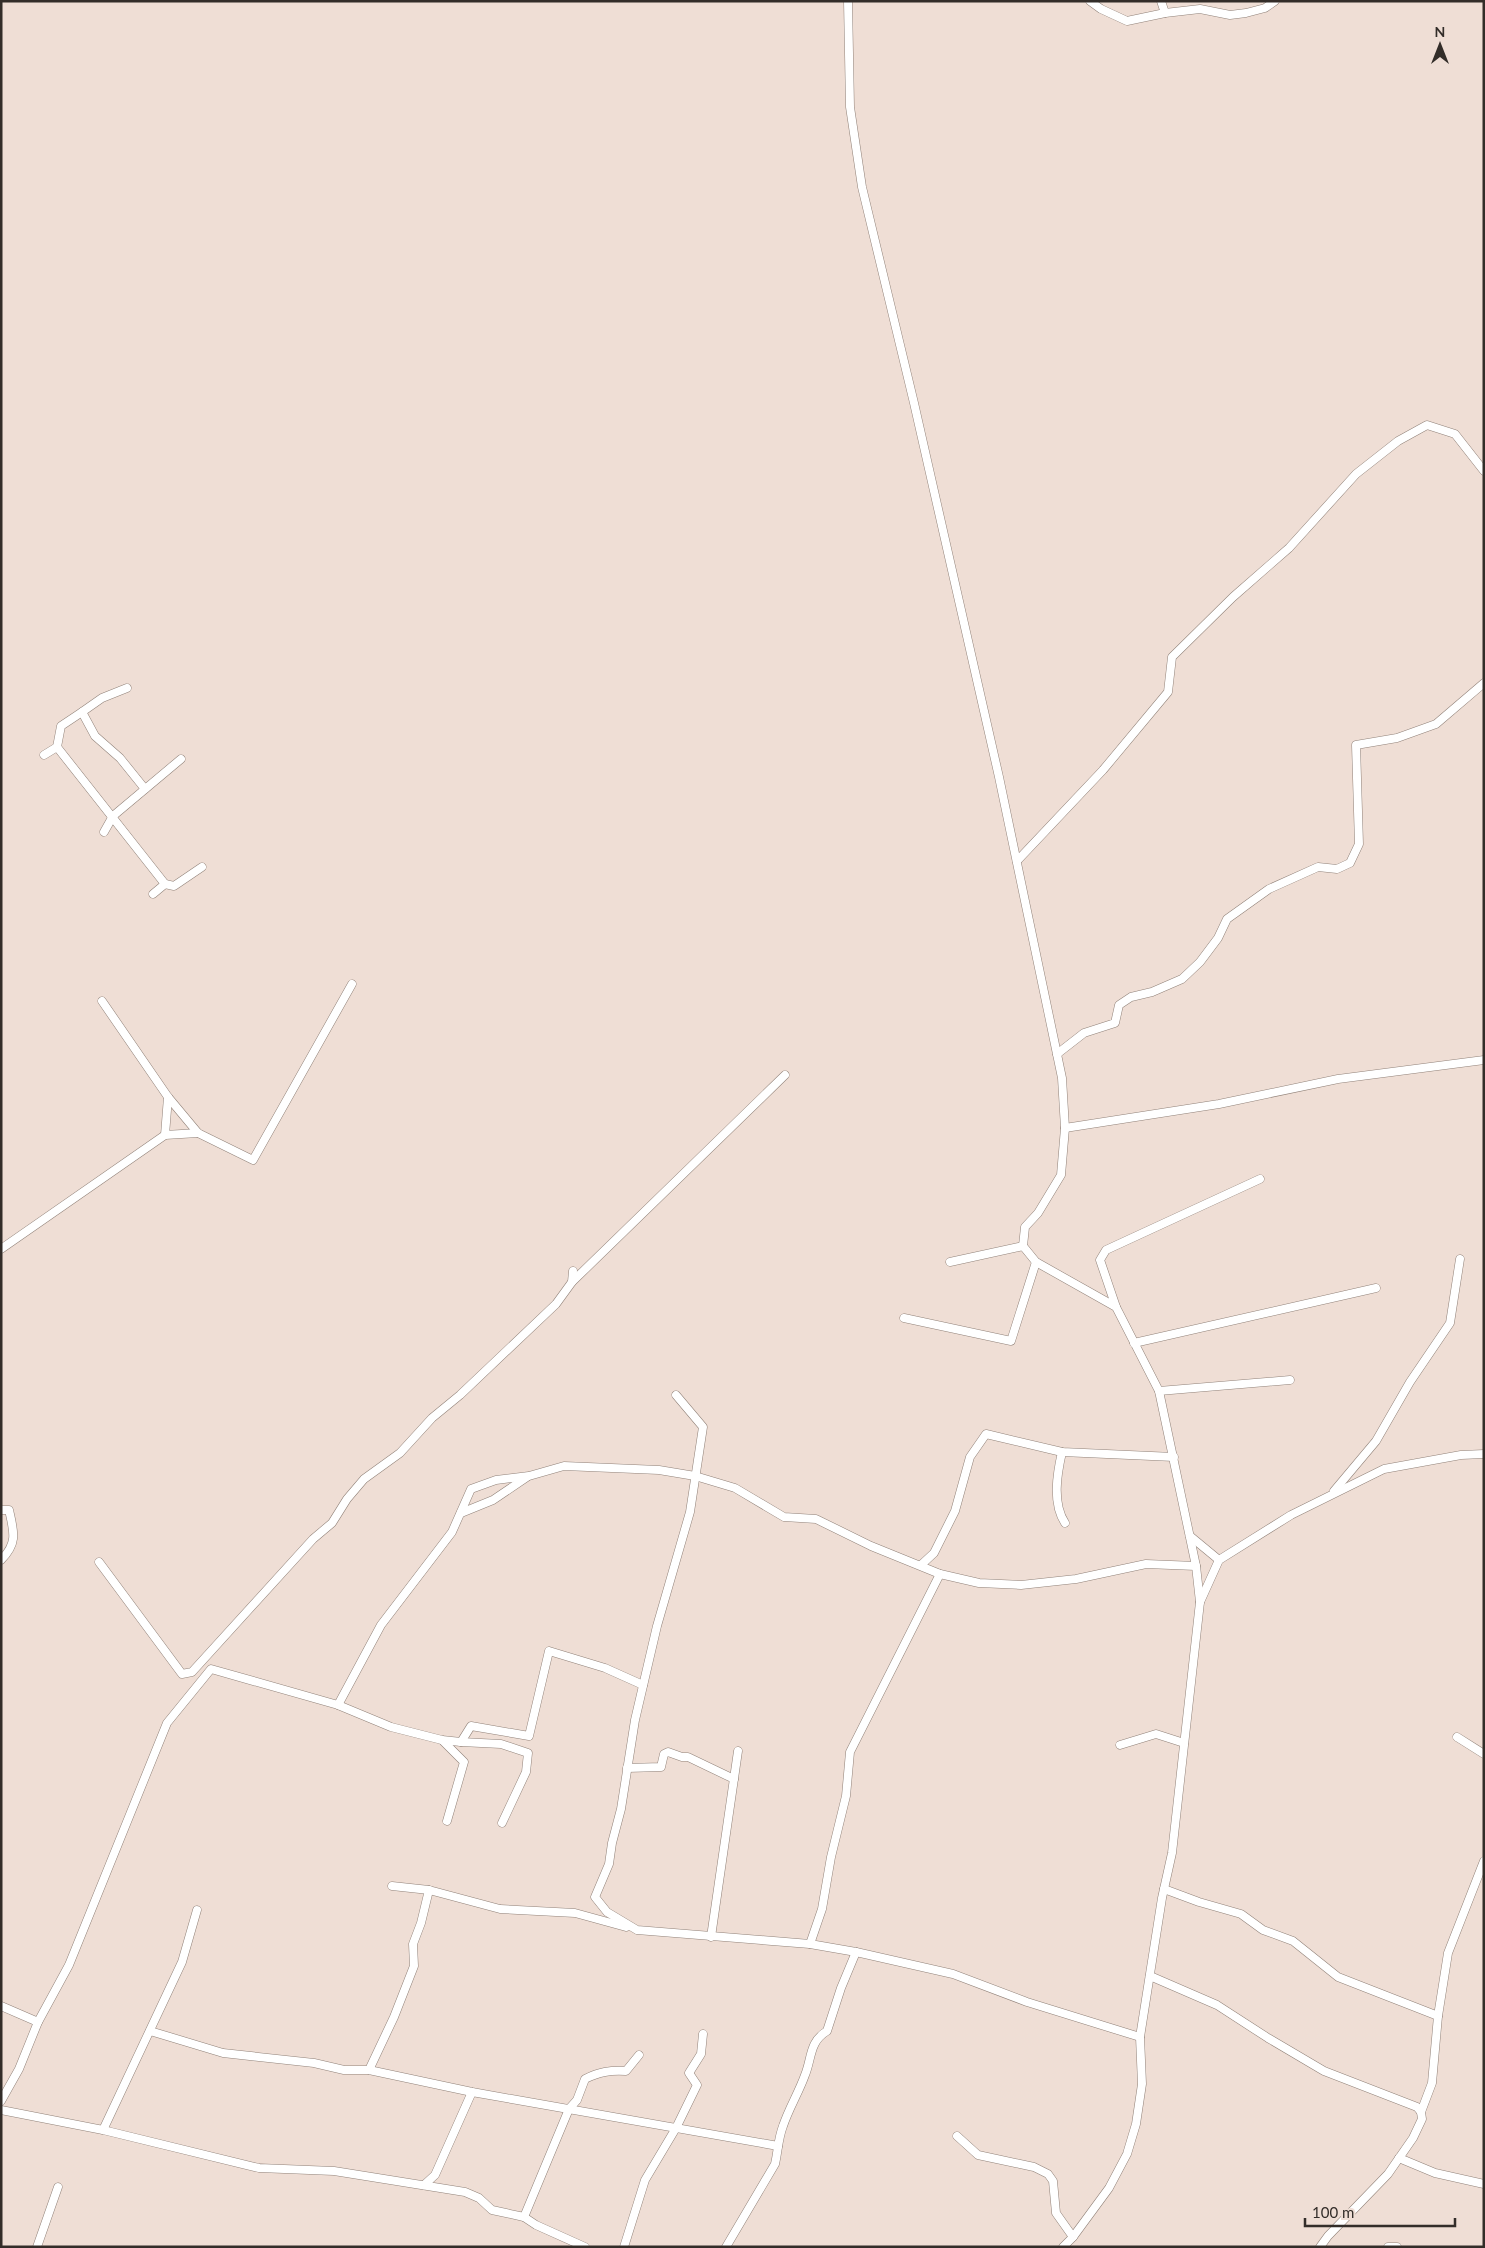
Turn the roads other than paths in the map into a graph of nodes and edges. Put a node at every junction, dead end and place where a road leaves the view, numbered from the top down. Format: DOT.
graph roads {
  1 [pos="848,1"];
  2 [pos="1090,1"];
  3 [pos="1161,1"];
  4 [pos="1275,1"];
  5 [pos="1165,13"];
  6 [pos="1484,471"];
  7 [pos="1484,683"];
  8 [pos="127,688"];
  9 [pos="82,712"];
  10 [pos="56,747"];
  11 [pos="44,755"];
  12 [pos="181,759"];
  13 [pos="145,789"];
  14 [pos="113,816"];
  15 [pos="104,832"];
  16 [pos="1017,861"];
  17 [pos="202,867"];
  18 [pos="165,884"];
  19 [pos="154,894"];
  20 [pos="352,984"];
  21 [pos="102,1002"];
  22 [pos="1057,1054"];
  23 [pos="1484,1060"];
  24 [pos="785,1075"];
  25 [pos="168,1097"];
  26 [pos="1064,1128"];
  27 [pos="198,1133"];
  28 [pos="165,1135"];
  29 [pos="1260,1179"];
  30 [pos="1023,1246"];
  31 [pos="1,1249"];
  32 [pos="1460,1259"];
  33 [pos="950,1262"];
  34 [pos="1036,1262"];
  35 [pos="573,1271"];
  36 [pos="572,1282"];
  37 [pos="1376,1288"];
  38 [pos="1116,1307"];
  39 [pos="904,1318"];
  40 [pos="1134,1343"];
  41 [pos="1290,1380"];
  42 [pos="1159,1392"];
  43 [pos="676,1395"];
  44 [pos="1062,1452"];
  45 [pos="1484,1454"];
  46 [pos="1174,1458"];
  47 [pos="529,1476"];
  48 [pos="694,1476"];
  49 [pos="1331,1494"];
  50 [pos="1,1510"];
  51 [pos="461,1514"];
  52 [pos="1065,1524"];
  53 [pos="1190,1536"];
  54 [pos="1,1560"];
  55 [pos="1219,1560"];
  56 [pos="99,1562"];
  57 [pos="921,1565"];
  58 [pos="1196,1566"];
  59 [pos="940,1574"];
  60 [pos="1200,1602"];
  61 [pos="643,1685"];
  62 [pos="338,1705"];
  63 [pos="1457,1737"];
  64 [pos="442,1740"];
  65 [pos="461,1742"];
  66 [pos="1184,1743"];
  67 [pos="1120,1744"];
  68 [pos="738,1751"];
  69 [pos="1484,1754"];
  70 [pos="627,1768"];
  71 [pos="734,1779"];
  72 [pos="448,1822"];
  73 [pos="502,1823"];
  74 [pos="1484,1861"];
  75 [pos="392,1886"];
  76 [pos="1164,1889"];
  77 [pos="429,1890"];
  78 [pos="197,1910"];
  79 [pos="637,1930"];
  80 [pos="711,1937"];
  81 [pos="810,1944"];
  82 [pos="856,1952"];
  83 [pos="1150,1976"];
  84 [pos="1,2006"];
  85 [pos="1438,2016"];
  86 [pos="38,2022"];
  87 [pos="150,2032"];
  88 [pos="703,2034"];
  89 [pos="1140,2037"];
  90 [pos="638,2055"];
  91 [pos="369,2070"];
  92 [pos="472,2092"];
  93 [pos="1,2101"];
  94 [pos="569,2109"];
  95 [pos="1,2110"];
  96 [pos="1421,2112"];
  97 [pos="676,2128"];
  98 [pos="103,2130"];
  99 [pos="957,2136"];
  100 [pos="778,2146"];
  101 [pos="1399,2158"];
  102 [pos="1484,2184"];
  103 [pos="424,2185"];
  104 [pos="58,2188"];
  105 [pos="524,2217"];
  106 [pos="1073,2237"];
  107 [pos="37,2247"];
  108 [pos="584,2247"];
  109 [pos="624,2247"];
  110 [pos="726,2247"];
  111 [pos="1063,2247"];
  112 [pos="1320,2247"];
  113 [pos="1388,2247"];
  114 [pos="1396,2247"];
  1 -- 16 [label="street"];
  2 -- 5 [label="street"];
  3 -- 5 [label="street"];
  4 -- 5 [label="street"];
  6 -- 16 [label="street"];
  7 -- 22 [label="street"];
  8 -- 9 [label="street"];
  9 -- 10 [label="street"];
  9 -- 13 [label="street"];
  10 -- 11 [label="street"];
  10 -- 14 [label="street"];
  12 -- 13 [label="street"];
  13 -- 14 [label="street"];
  14 -- 15 [label="street"];
  14 -- 18 [label="street"];
  16 -- 22 [label="street"];
  17 -- 18 [label="street"];
  18 -- 19 [label="street"];
  20 -- 27 [label="street"];
  21 -- 25 [label="street"];
  22 -- 26 [label="street"];
  23 -- 26 [label="street"];
  24 -- 36 [label="street"];
  25 -- 27 [label="street"];
  25 -- 28 [label="street"];
  26 -- 30 [label="street"];
  27 -- 28 [label="street"];
  28 -- 31 [label="street"];
  29 -- 38 [label="street"];
  30 -- 33 [label="street"];
  30 -- 34 [label="street"];
  32 -- 49 [label="street"];
  34 -- 38 [label="street"];
  34 -- 39 [label="street"];
  35 -- 36 [label="street"];
  36 -- 56 [label="street"];
  37 -- 40 [label="street"];
  38 -- 40 [label="street"];
  40 -- 42 [label="street"];
  41 -- 42 [label="street"];
  42 -- 46 [label="street"];
  43 -- 48 [label="street"];
  44 -- 46 [label="street"];
  44 -- 52 [label="street"];
  44 -- 57 [label="street"];
  45 -- 49 [label="street"];
  46 -- 53 [label="street"];
  47 -- 48 [label="street"];
  47 -- 51 [label="street"];
  47 -- 51 [label="street"];
  48 -- 57 [label="street"];
  48 -- 61 [label="street"];
  49 -- 55 [label="street"];
  50 -- 54 [label="street"];
  51 -- 62 [label="street"];
  53 -- 55 [label="street"];
  53 -- 58 [label="street"];
  55 -- 60 [label="street"];
  57 -- 59 [label="street"];
  58 -- 59 [label="street"];
  58 -- 60 [label="street"];
  59 -- 81 [label="street"];
  60 -- 66 [label="street"];
  61 -- 65 [label="street"];
  61 -- 70 [label="street"];
  62 -- 64 [label="street"];
  62 -- 86 [label="street"];
  63 -- 69 [label="street"];
  64 -- 65 [label="street"];
  64 -- 72 [label="street"];
  65 -- 73 [label="street"];
  66 -- 67 [label="street"];
  66 -- 76 [label="street"];
  68 -- 71 [label="street"];
  70 -- 71 [label="street"];
  70 -- 79 [label="street"];
  71 -- 80 [label="street"];
  74 -- 85 [label="street"];
  75 -- 77 [label="street"];
  76 -- 83 [label="street"];
  76 -- 85 [label="street"];
  77 -- 79 [label="street"];
  77 -- 91 [label="street"];
  78 -- 87 [label="street"];
  79 -- 80 [label="street"];
  80 -- 81 [label="street"];
  81 -- 82 [label="street"];
  82 -- 89 [label="street"];
  82 -- 100 [label="street"];
  83 -- 89 [label="street"];
  83 -- 96 [label="street"];
  84 -- 86 [label="street"];
  85 -- 96 [label="street"];
  86 -- 93 [label="street"];
  87 -- 91 [label="street"];
  87 -- 98 [label="street"];
  88 -- 97 [label="street"];
  89 -- 106 [label="street"];
  90 -- 94 [label="street"];
  91 -- 92 [label="street"];
  92 -- 94 [label="street"];
  92 -- 103 [label="street"];
  94 -- 97 [label="street"];
  94 -- 105 [label="street"];
  95 -- 98 [label="street"];
  96 -- 101 [label="street"];
  97 -- 100 [label="street"];
  97 -- 109 [label="street"];
  98 -- 103 [label="street"];
  99 -- 106 [label="street"];
  100 -- 110 [label="street"];
  101 -- 102 [label="street"];
  101 -- 112 [label="street"];
  103 -- 105 [label="street"];
  104 -- 107 [label="street"];
  105 -- 108 [label="street"];
  106 -- 111 [label="street"];
  113 -- 114 [label="street"];
}
